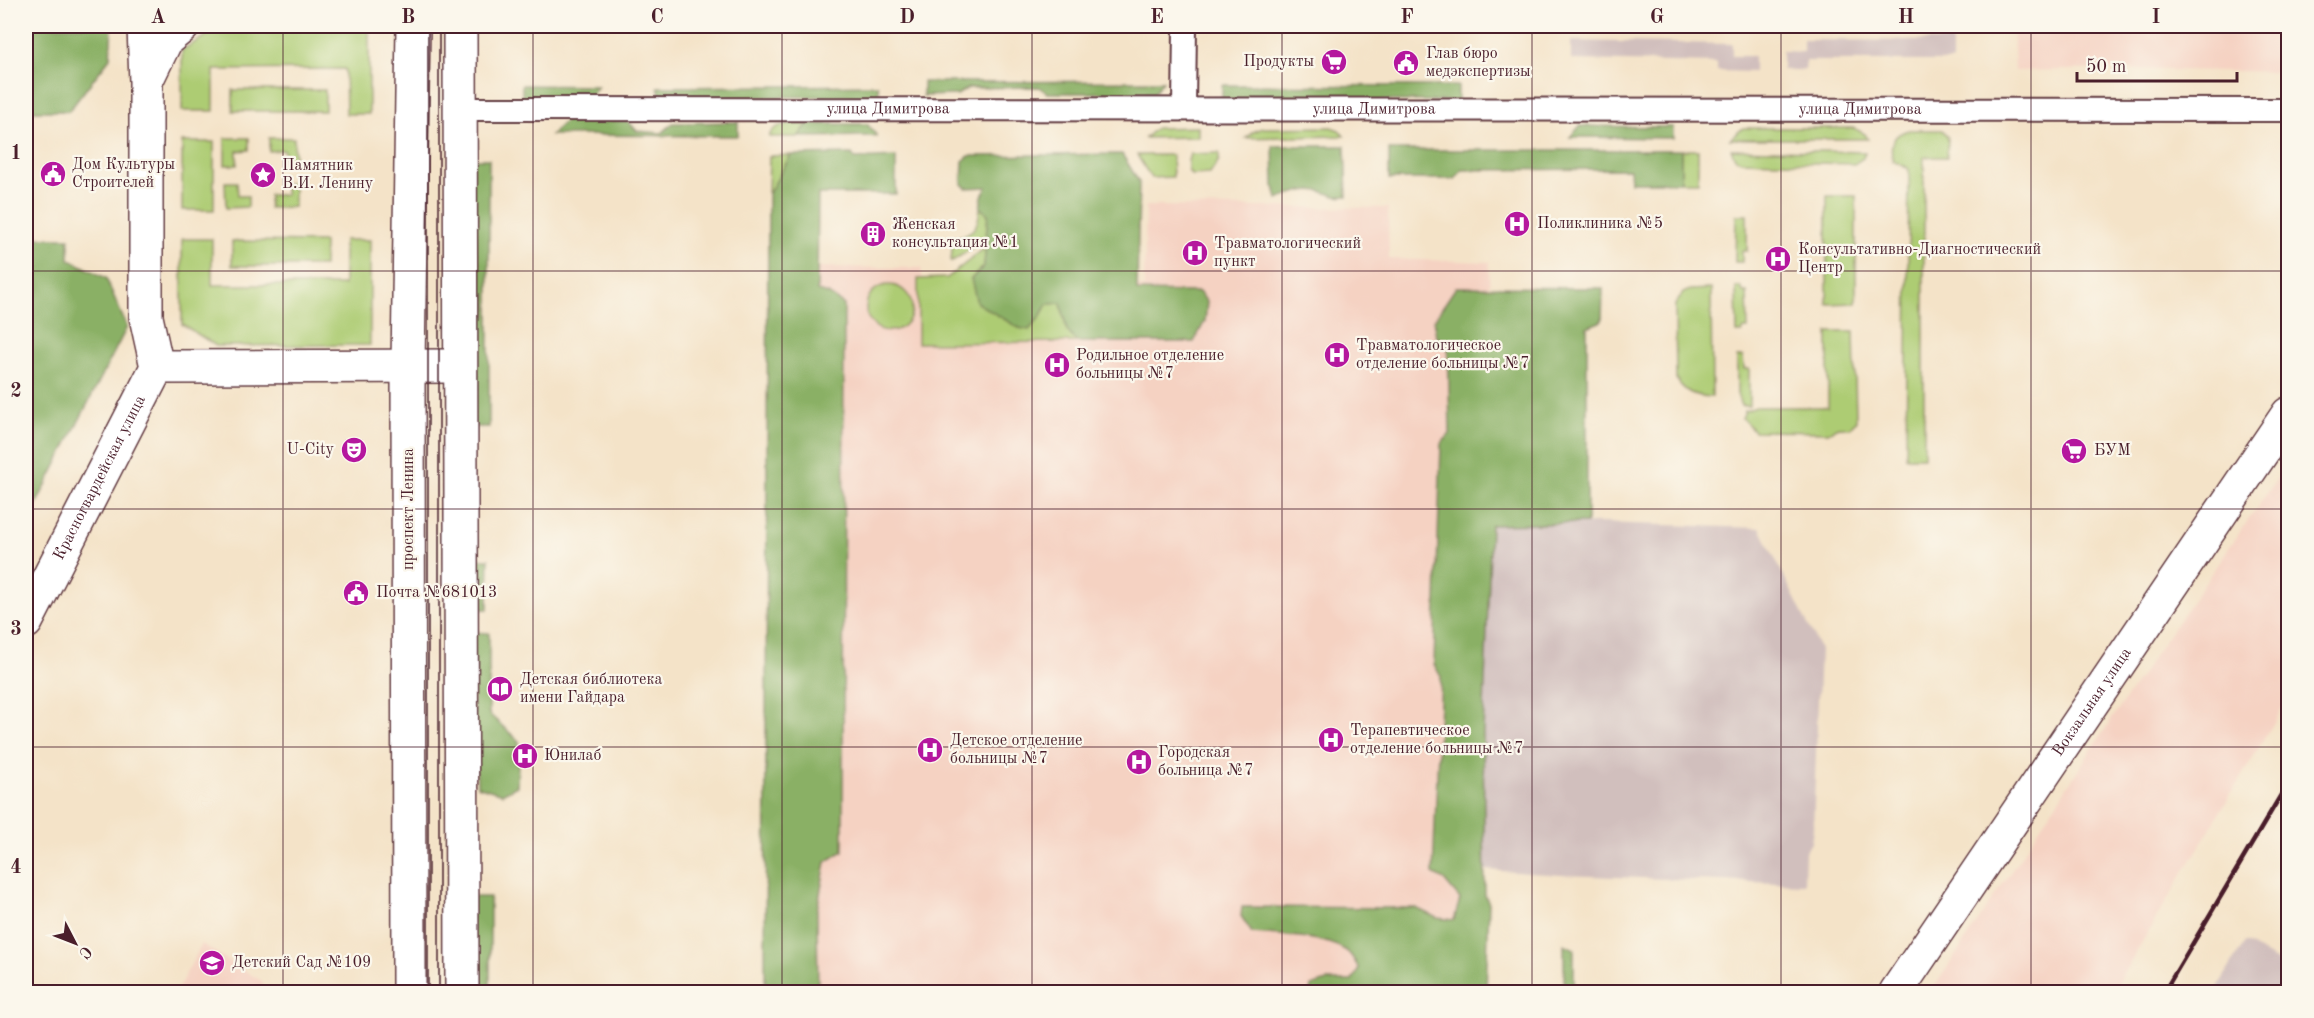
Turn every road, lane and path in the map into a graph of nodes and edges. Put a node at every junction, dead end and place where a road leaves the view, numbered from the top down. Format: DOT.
graph roads {
  1 [pos="144,26"];
  2 [pos="183,26"];
  3 [pos="413,26"];
  4 [pos="460,26"];
  5 [pos="1185,26"];
  6 [pos="146,82"];
  7 [pos="460,109"];
  8 [pos="1184,109"];
  9 [pos="2289,110"];
  10 [pos="408,365"];
  11 [pos="460,366"];
  12 [pos="157,367"];
  13 [pos="2289,414"];
  14 [pos="26,622"];
  15 [pos="409,993"];
  16 [pos="462,993"];
  17 [pos="1896,993"];
  1 -- 6 [label="main road"];
  2 -- 6 [label="main road"];
  3 -- 10 [label="main road, проспект Ленина"];
  4 -- 7 [label="main road"];
  5 -- 8 [label="street"];
  6 -- 12 [label="main road"];
  7 -- 8 [label="street, улица Димитрова"];
  7 -- 11 [label="main road"];
  8 -- 9 [label="street, улица Димитрова"];
  10 -- 11 [label="main road"];
  10 -- 12 [label="main road"];
  10 -- 15 [label="main road, проспект Ленина"];
  11 -- 16 [label="main road"];
  12 -- 14 [label="main road, Красногвардейская улица"];
  13 -- 17 [label="main road, Вокзальная улица"];
}
